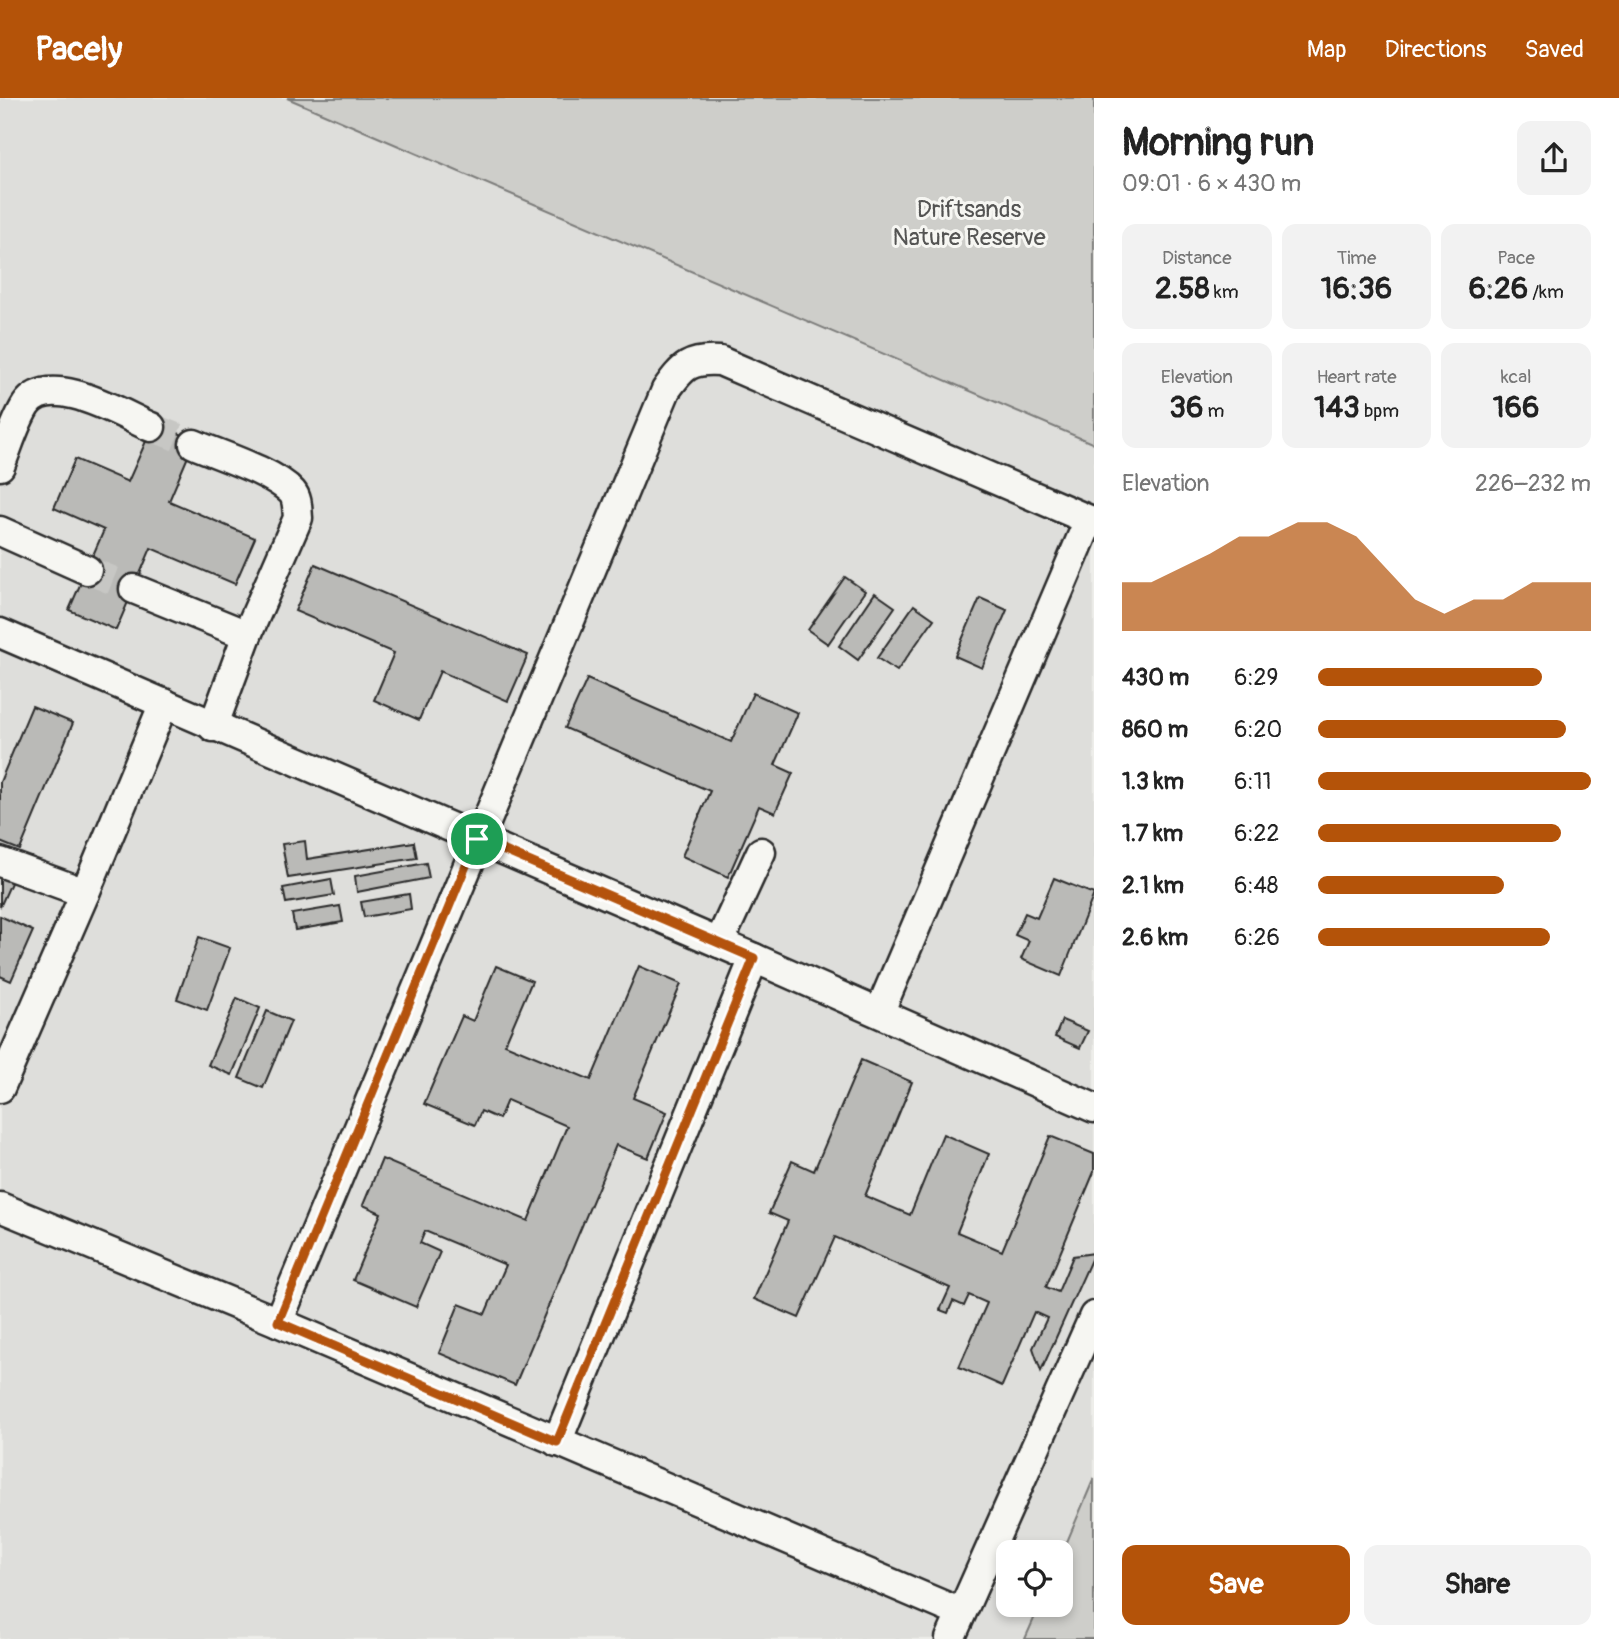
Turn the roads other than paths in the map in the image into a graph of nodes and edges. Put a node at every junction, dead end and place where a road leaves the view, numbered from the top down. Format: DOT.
graph roads {
  1 [pos="151,427"];
  2 [pos="194,444"];
  3 [pos="0,466"];
  4 [pos="1091,521"];
  5 [pos="0,531"];
  6 [pos="87,570"];
  7 [pos="134,589"];
  8 [pos="0,633"];
  9 [pos="247,635"];
  10 [pos="164,703"];
  11 [pos="213,727"];
  12 [pos="477,839"];
  13 [pos="761,852"];
  14 [pos="0,862"];
  15 [pos="85,893"];
  16 [pos="719,943"];
  17 [pos="754,958"];
  18 [pos="880,1011"];
  19 [pos="0,1088"];
  20 [pos="1094,1108"];
  21 [pos="0,1207"];
  22 [pos="1094,1316"];
  23 [pos="278,1322"];
  24 [pos="557,1442"];
  25 [pos="956,1626"];
  1 -- 3 [label="lane"];
  2 -- 9 [label="lane"];
  4 -- 12 [label="lane"];
  4 -- 18 [label="lane"];
  5 -- 6 [label="lane"];
  7 -- 9 [label="lane"];
  8 -- 10 [label="lane"];
  9 -- 11 [label="lane"];
  10 -- 11 [label="lane"];
  10 -- 15 [label="lane"];
  11 -- 12 [label="lane"];
  12 -- 16 [label="lane"];
  12 -- 23 [label="lane"];
  13 -- 16 [label="lane"];
  14 -- 15 [label="lane"];
  15 -- 19 [label="lane"];
  16 -- 17 [label="lane"];
  17 -- 18 [label="lane"];
  17 -- 24 [label="lane"];
  18 -- 20 [label="lane"];
  21 -- 23 [label="lane"];
  22 -- 25 [label="lane"];
  23 -- 24 [label="lane"];
  24 -- 25 [label="lane"];
}
